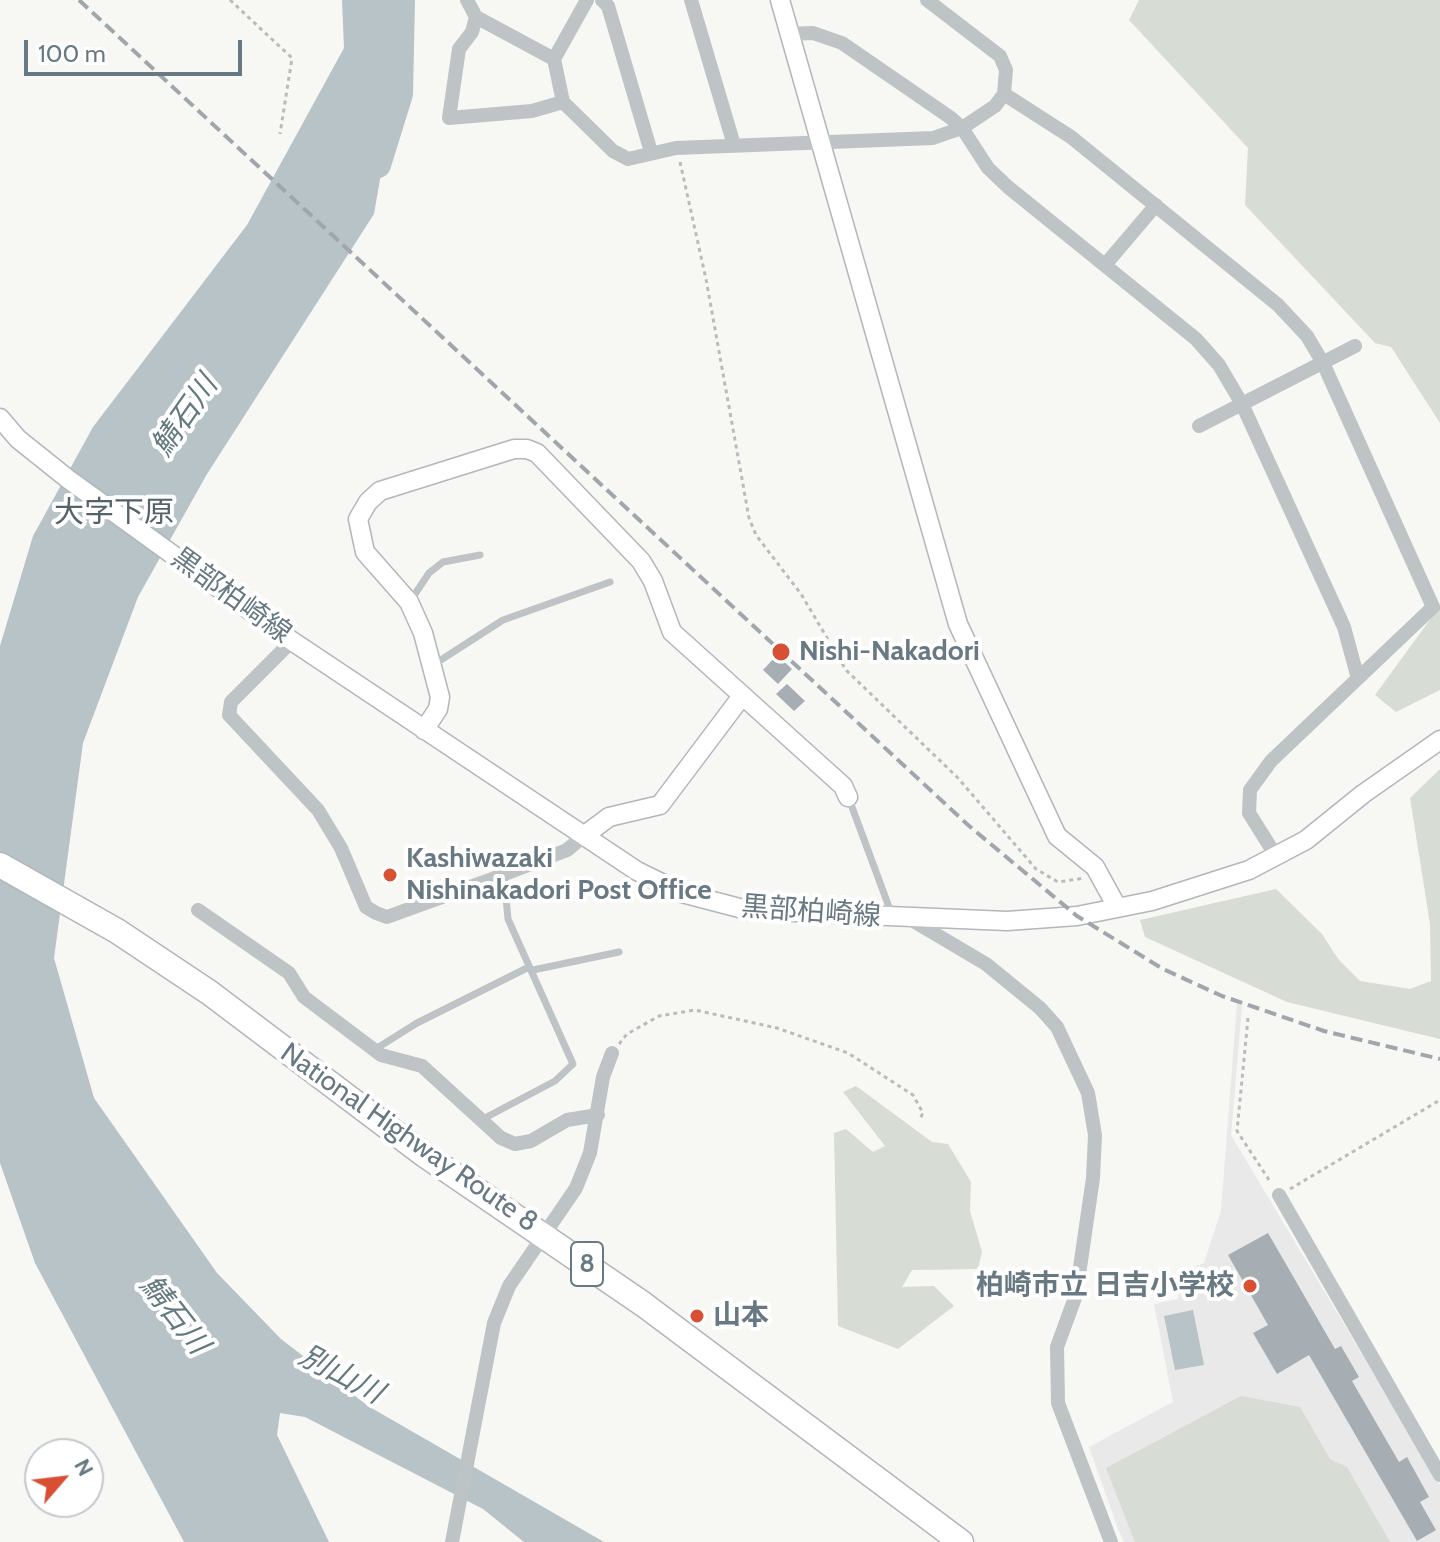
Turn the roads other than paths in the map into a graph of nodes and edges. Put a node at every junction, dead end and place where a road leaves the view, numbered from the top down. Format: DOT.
graph roads {
  1 [pos="467,0"];
  2 [pos="587,0"];
  3 [pos="602,0"];
  4 [pos="691,0"];
  5 [pos="780,0"];
  6 [pos="927,0"];
  7 [pos="476,17"];
  8 [pos="789,34"];
  9 [pos="554,59"];
  10 [pos="1004,94"];
  11 [pos="563,102"];
  12 [pos="962,128"];
  13 [pos="820,141"];
  14 [pos="734,145"];
  15 [pos="651,152"];
  16 [pos="1156,205"];
  17 [pos="1105,265"];
  18 [pos="1355,346"];
  19 [pos="1323,363"];
  20 [pos="1242,404"];
  21 [pos="1,419"];
  22 [pos="1199,426"];
  23 [pos="480,555"];
  24 [pos="610,582"];
  25 [pos="409,602"];
  26 [pos="292,641"];
  27 [pos="433,665"];
  28 [pos="1357,675"];
  29 [pos="742,696"];
  30 [pos="424,730"];
  31 [pos="1440,740"];
  32 [pos="848,797"];
  33 [pos="585,835"];
  34 [pos="1276,856"];
  35 [pos="0,865"];
  36 [pos="504,875"];
  37 [pos="1117,907"];
  38 [pos="198,910"];
  39 [pos="902,919"];
  40 [pos="619,952"];
  41 [pos="527,968"];
  42 [pos="374,1050"];
  43 [pos="612,1053"];
  44 [pos="598,1115"];
  45 [pos="481,1120"];
  46 [pos="1279,1195"];
  47 [pos="542,1233"];
  48 [pos="1440,1475"];
  49 [pos="453,1539"];
  50 [pos="961,1542"];
  51 [pos="1111,1542"];
  1 -- 7 [label="street"];
  2 -- 9 [label="street"];
  3 -- 15 [label="street"];
  4 -- 14 [label="street"];
  5 -- 8 [label="street"];
  6 -- 10 [label="street"];
  7 -- 9 [label="street"];
  7 -- 11 [label="street"];
  8 -- 12 [label="street"];
  8 -- 13 [label="street"];
  9 -- 11 [label="street"];
  10 -- 12 [label="street"];
  10 -- 16 [label="street"];
  11 -- 15 [label="street"];
  12 -- 13 [label="street"];
  12 -- 17 [label="street"];
  13 -- 14 [label="street"];
  13 -- 37 [label="street"];
  14 -- 15 [label="street"];
  16 -- 17 [label="street"];
  16 -- 19 [label="street"];
  17 -- 20 [label="street"];
  18 -- 19 [label="street"];
  19 -- 20 [label="street"];
  19 -- 28 [label="street"];
  20 -- 22 [label="street"];
  20 -- 28 [label="street"];
  21 -- 26 [label="street, 黒部柏崎線"];
  23 -- 25 [label="lane"];
  24 -- 27 [label="lane"];
  25 -- 27 [label="street"];
  25 -- 29 [label="street"];
  26 -- 30 [label="street, 黒部柏崎線"];
  26 -- 36 [label="street"];
  27 -- 30 [label="street"];
  28 -- 34 [label="street"];
  29 -- 32 [label="street"];
  29 -- 33 [label="street"];
  30 -- 33 [label="street, 黒部柏崎線"];
  31 -- 34 [label="street, 黒部柏崎線"];
  32 -- 39 [label="lane"];
  33 -- 36 [label="street"];
  33 -- 39 [label="street, 黒部柏崎線"];
  34 -- 37 [label="street, 黒部柏崎線"];
  35 -- 47 [label="highway, National Highway Route 8 / 8"];
  36 -- 41 [label="lane"];
  37 -- 39 [label="street, 黒部柏崎線"];
  38 -- 42 [label="street"];
  39 -- 51 [label="street"];
  40 -- 41 [label="lane"];
  41 -- 42 [label="lane"];
  41 -- 45 [label="lane"];
  42 -- 45 [label="street"];
  43 -- 44 [label="street"];
  44 -- 45 [label="street"];
  44 -- 47 [label="street"];
  46 -- 48 [label="street"];
  47 -- 49 [label="street"];
  47 -- 50 [label="highway, National Highway Route 8 / 8"];
}
